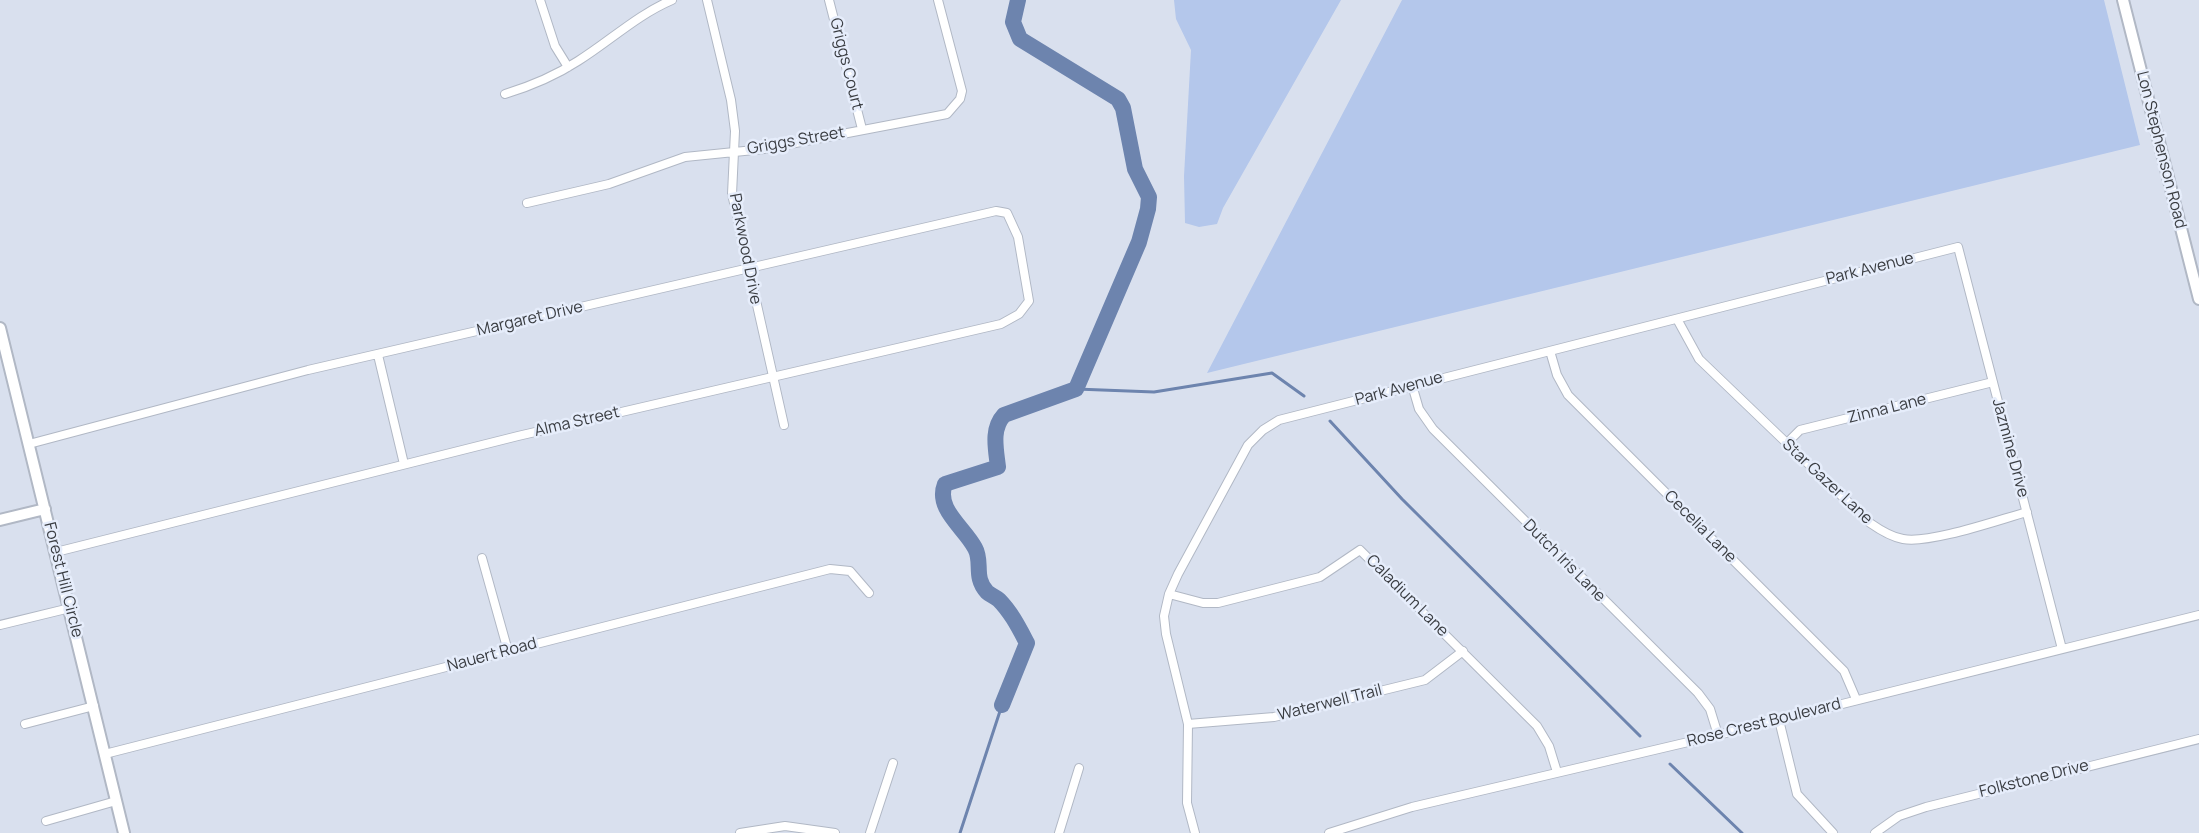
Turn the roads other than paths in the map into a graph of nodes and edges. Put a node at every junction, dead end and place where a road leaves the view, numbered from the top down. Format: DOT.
graph roads {
  1 [pos="540,0"];
  2 [pos="672,0"];
  3 [pos="707,0"];
  4 [pos="829,0"];
  5 [pos="938,0"];
  6 [pos="2123,0"];
  7 [pos="568,67"];
  8 [pos="505,94"];
  9 [pos="862,129"];
  10 [pos="735,152"];
  11 [pos="527,203"];
  12 [pos="1018,237"];
  13 [pos="1958,247"];
  14 [pos="748,269"];
  15 [pos="2199,299"];
  16 [pos="1677,319"];
  17 [pos="0,328"];
  18 [pos="1550,351"];
  19 [pos="378,354"];
  20 [pos="774,376"];
  21 [pos="1993,382"];
  22 [pos="1412,385"];
  23 [pos="784,425"];
  24 [pos="29,444"];
  25 [pos="1786,444"];
  26 [pos="404,464"];
  27 [pos="45,509"];
  28 [pos="2027,512"];
  29 [pos="0,520"];
  30 [pos="56,552"];
  31 [pos="482,558"];
  32 [pos="869,593"];
  33 [pos="1169,594"];
  34 [pos="70,608"];
  35 [pos="2199,615"];
  36 [pos="0,625"];
  37 [pos="2062,649"];
  38 [pos="508,651"];
  39 [pos="1463,651"];
  40 [pos="1856,699"];
  41 [pos="94,706"];
  42 [pos="1779,720"];
  43 [pos="25,724"];
  44 [pos="1188,724"];
  45 [pos="1718,735"];
  46 [pos="2199,739"];
  47 [pos="105,754"];
  48 [pos="893,763"];
  49 [pos="1079,768"];
  50 [pos="1557,772"];
  51 [pos="116,801"];
  52 [pos="46,821"];
  53 [pos="124,833"];
  54 [pos="740,833"];
  55 [pos="836,833"];
  56 [pos="870,833"];
  57 [pos="1059,833"];
  58 [pos="1195,833"];
  59 [pos="1329,833"];
  60 [pos="1833,833"];
  61 [pos="1875,833"];
  1 -- 7 [label="street"];
  2 -- 7 [label="street"];
  3 -- 10 [label="street, Parkwood Drive"];
  4 -- 9 [label="street, Griggs Court"];
  5 -- 9 [label="street, Griggs Street"];
  6 -- 15 [label="street, Lon Stephenson Road"];
  7 -- 8 [label="street"];
  9 -- 10 [label="street, Griggs Street"];
  10 -- 11 [label="street, Griggs Street"];
  10 -- 14 [label="street, Parkwood Drive"];
  12 -- 14 [label="street, Margaret Drive"];
  12 -- 20 [label="street, Alma Street"];
  13 -- 16 [label="street, Park Avenue"];
  13 -- 21 [label="street, Jazmine Drive"];
  14 -- 19 [label="street, Margaret Drive"];
  14 -- 20 [label="street, Parkwood Drive"];
  16 -- 18 [label="street, Park Avenue"];
  16 -- 25 [label="street, Star Gazer Lane"];
  17 -- 24 [label="street, Forest Hill Circle"];
  18 -- 22 [label="street, Park Avenue"];
  18 -- 40 [label="street, Cecelia Lane"];
  19 -- 24 [label="street, Margaret Drive"];
  19 -- 26 [label="street"];
  20 -- 23 [label="street, Parkwood Drive"];
  20 -- 26 [label="street, Alma Street"];
  21 -- 25 [label="street, Zinna Lane"];
  21 -- 28 [label="street, Jazmine Drive"];
  22 -- 33 [label="street, Park Avenue"];
  22 -- 45 [label="street, Dutch Iris Lane"];
  24 -- 27 [label="street, Forest Hill Circle"];
  25 -- 28 [label="street, Star Gazer Lane"];
  26 -- 30 [label="street, Alma Street"];
  27 -- 29 [label="street"];
  27 -- 30 [label="street, Forest Hill Circle"];
  28 -- 37 [label="street, Jazmine Drive"];
  30 -- 34 [label="street, Forest Hill Circle"];
  31 -- 38 [label="street"];
  32 -- 38 [label="street, Nauert Road"];
  33 -- 39 [label="street, Caladium Lane"];
  33 -- 44 [label="street, Park Avenue"];
  34 -- 36 [label="street"];
  34 -- 41 [label="street, Forest Hill Circle"];
  35 -- 37 [label="street, Rose Crest Boulevard"];
  37 -- 40 [label="street, Rose Crest Boulevard"];
  38 -- 47 [label="street, Nauert Road"];
  39 -- 44 [label="street, Waterwell Trail"];
  39 -- 50 [label="street, Caladium Lane"];
  40 -- 42 [label="street, Rose Crest Boulevard"];
  41 -- 43 [label="street"];
  41 -- 47 [label="street, Forest Hill Circle"];
  42 -- 45 [label="street, Rose Crest Boulevard"];
  42 -- 60 [label="street"];
  44 -- 58 [label="street, Park Avenue"];
  45 -- 50 [label="street, Rose Crest Boulevard"];
  46 -- 61 [label="street, Folkstone Drive"];
  47 -- 51 [label="street, Forest Hill Circle"];
  48 -- 56 [label="street"];
  49 -- 57 [label="street"];
  50 -- 59 [label="street, Rose Crest Boulevard"];
  51 -- 52 [label="street"];
  51 -- 53 [label="street, Forest Hill Circle"];
  54 -- 55 [label="street"];
}
